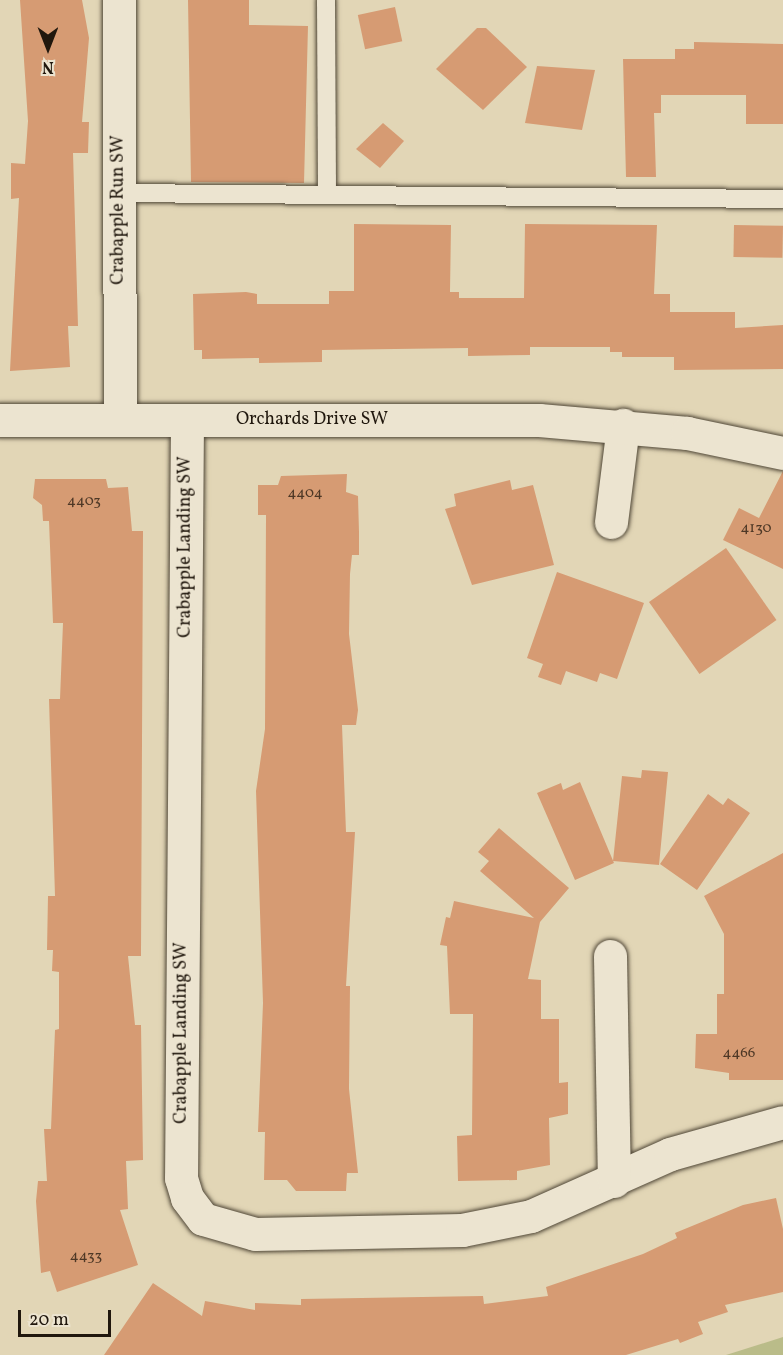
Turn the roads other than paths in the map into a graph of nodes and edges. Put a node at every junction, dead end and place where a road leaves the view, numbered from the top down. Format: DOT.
graph roads {
  1 [pos="119,0"];
  2 [pos="326,0"];
  3 [pos="119,193"];
  4 [pos="327,195"];
  5 [pos="783,198"];
  6 [pos="0,420"];
  7 [pos="120,420"];
  8 [pos="187,420"];
  9 [pos="623,425"];
  10 [pos="783,453"];
  11 [pos="611,522"];
  12 [pos="610,956"];
  13 [pos="783,1122"];
  14 [pos="614,1181"];
  1 -- 3 [label="street, Crabapple Run SW"];
  2 -- 4 [label="lane"];
  3 -- 4 [label="lane"];
  3 -- 7 [label="street, Crabapple Run SW"];
  4 -- 5 [label="lane"];
  6 -- 7 [label="street, Orchards Drive SW"];
  7 -- 8 [label="street, Orchards Drive SW"];
  8 -- 9 [label="street, Orchards Drive SW"];
  8 -- 14 [label="street, Crabapple Landing SW"];
  9 -- 10 [label="street, Orchards Drive SW"];
  9 -- 11 [label="street"];
  12 -- 14 [label="street"];
  13 -- 14 [label="street, Crabapple Landing SW"];
}
